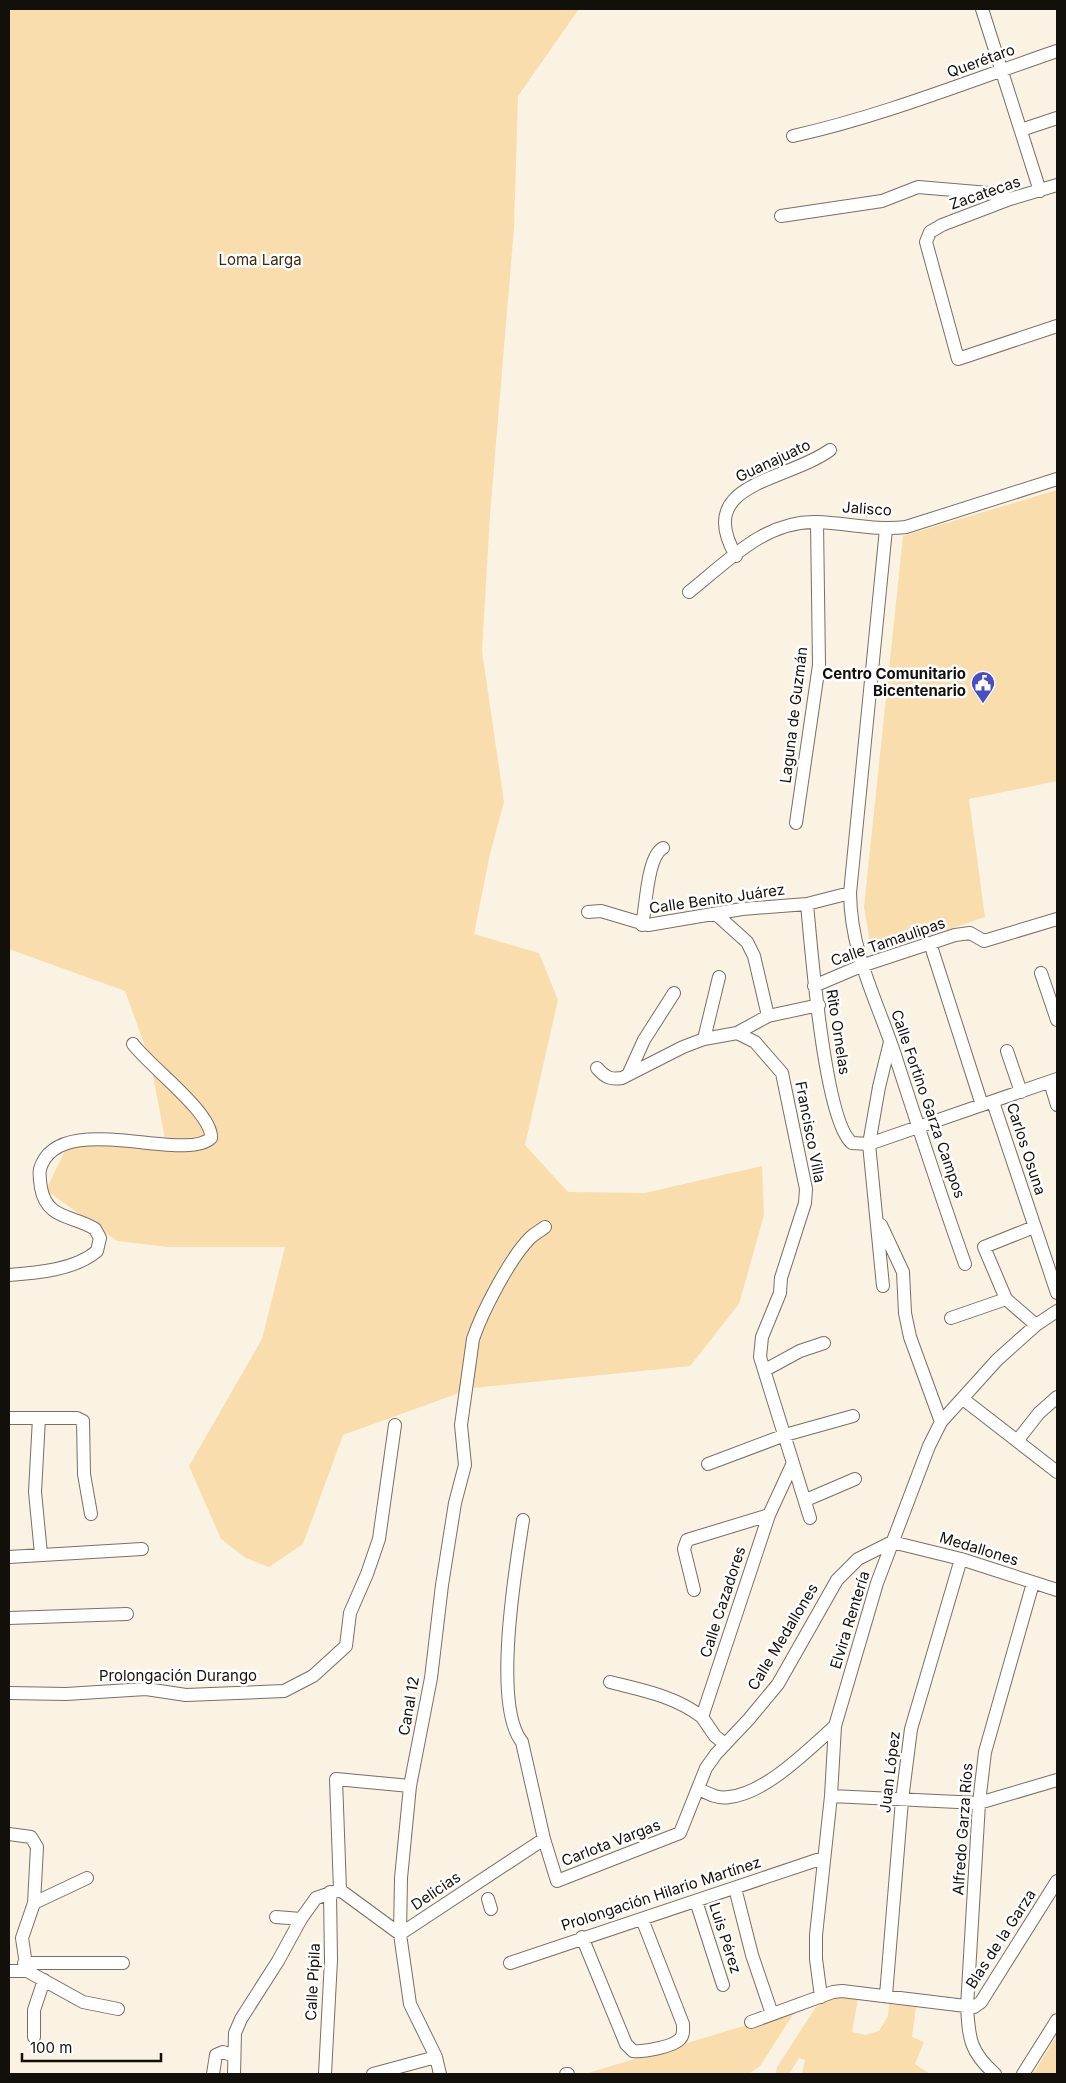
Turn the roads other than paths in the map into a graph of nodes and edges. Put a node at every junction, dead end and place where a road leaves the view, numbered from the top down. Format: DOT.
graph roads {
  1 [pos="982,9"];
  2 [pos="1057,51"];
  3 [pos="1002,70"];
  4 [pos="1057,118"];
  5 [pos="1021,130"];
  6 [pos="793,136"];
  7 [pos="1057,185"];
  8 [pos="1040,191"];
  9 [pos="1010,199"];
  10 [pos="781,216"];
  11 [pos="1057,326"];
  12 [pos="830,450"];
  13 [pos="1057,479"];
  14 [pos="817,522"];
  15 [pos="886,529"];
  16 [pos="736,556"];
  17 [pos="689,592"];
  18 [pos="796,822"];
  19 [pos="663,848"];
  20 [pos="850,893"];
  21 [pos="807,904"];
  22 [pos="588,912"];
  23 [pos="717,915"];
  24 [pos="1057,919"];
  25 [pos="642,925"];
  26 [pos="930,943"];
  27 [pos="862,966"];
  28 [pos="1041,973"];
  29 [pos="719,977"];
  30 [pos="814,986"];
  31 [pos="674,993"];
  32 [pos="819,1005"];
  33 [pos="768,1016"];
  34 [pos="1057,1020"];
  35 [pos="737,1033"];
  36 [pos="704,1039"];
  37 [pos="890,1041"];
  38 [pos="132,1044"];
  39 [pos="1007,1051"];
  40 [pos="597,1068"];
  41 [pos="630,1073"];
  42 [pos="1053,1081"];
  43 [pos="1021,1092"];
  44 [pos="988,1103"];
  45 [pos="1057,1104"];
  46 [pos="918,1125"];
  47 [pos="869,1144"];
  48 [pos="877,1218"];
  49 [pos="545,1227"];
  50 [pos="1034,1227"];
  51 [pos="963,1259"];
  52 [pos="9,1275"];
  53 [pos="883,1286"];
  54 [pos="1057,1293"];
  55 [pos="1006,1299"];
  56 [pos="1057,1311"];
  57 [pos="951,1318"];
  58 [pos="1036,1325"];
  59 [pos="824,1343"];
  60 [pos="765,1370"];
  61 [pos="1057,1397"];
  62 [pos="963,1399"];
  63 [pos="853,1416"];
  64 [pos="9,1418"];
  65 [pos="39,1418"];
  66 [pos="941,1422"];
  67 [pos="395,1425"];
  68 [pos="785,1436"];
  69 [pos="1017,1441"];
  70 [pos="708,1464"];
  71 [pos="792,1465"];
  72 [pos="1057,1472"];
  73 [pos="855,1479"];
  74 [pos="806,1500"];
  75 [pos="91,1514"];
  76 [pos="769,1515"];
  77 [pos="810,1518"];
  78 [pos="523,1520"];
  79 [pos="892,1542"];
  80 [pos="142,1548"];
  81 [pos="41,1554"];
  82 [pos="9,1557"];
  83 [pos="961,1559"];
  84 [pos="1033,1583"];
  85 [pos="694,1590"];
  86 [pos="1057,1590"];
  87 [pos="127,1614"];
  88 [pos="9,1618"];
  89 [pos="610,1682"];
  90 [pos="9,1693"];
  91 [pos="702,1717"];
  92 [pos="835,1726"];
  93 [pos="725,1744"];
  94 [pos="1057,1780"];
  95 [pos="410,1786"];
  96 [pos="700,1789"];
  97 [pos="831,1796"];
  98 [pos="902,1800"];
  99 [pos="980,1803"];
  100 [pos="9,1834"];
  101 [pos="544,1839"];
  102 [pos="823,1858"];
  103 [pos="87,1878"];
  104 [pos="1057,1881"];
  105 [pos="735,1888"];
  106 [pos="335,1891"];
  107 [pos="696,1901"];
  108 [pos="34,1903"];
  109 [pos="276,1917"];
  110 [pos="301,1919"];
  111 [pos="642,1919"];
  112 [pos="400,1934"];
  113 [pos="582,1937"];
  114 [pos="123,1963"];
  115 [pos="510,1963"];
  116 [pos="25,1967"];
  117 [pos="9,1971"];
  118 [pos="44,1980"];
  119 [pos="723,1985"];
  120 [pos="886,1995"];
  121 [pos="821,1997"];
  122 [pos="967,2007"];
  123 [pos="118,2009"];
  124 [pos="772,2014"];
  125 [pos="1057,2020"];
  126 [pos="751,2022"];
  127 [pos="34,2037"];
  128 [pos="234,2056"];
  129 [pos="436,2057"];
  130 [pos="212,2074"];
  131 [pos="234,2074"];
  132 [pos="325,2074"];
  133 [pos="373,2074"];
  134 [pos="440,2074"];
  135 [pos="995,2074"];
  136 [pos="1023,2074"];
  1 -- 3 [label="street"];
  2 -- 3 [label="street, Querétaro"];
  3 -- 5 [label="street"];
  3 -- 6 [label="street, Querétaro"];
  4 -- 5 [label="street"];
  5 -- 8 [label="street"];
  7 -- 8 [label="street, Zacatecas"];
  8 -- 9 [label="street, Zacatecas"];
  9 -- 10 [label="street"];
  9 -- 11 [label="street, Zacatecas"];
  12 -- 16 [label="street, Guanajuato"];
  13 -- 15 [label="street, Jalisco"];
  14 -- 15 [label="street, Jalisco"];
  14 -- 16 [label="street, Jalisco"];
  14 -- 18 [label="street, Laguna de Guzmán"];
  15 -- 20 [label="street, Calle Fortino Garza Campos"];
  16 -- 17 [label="street, Jalisco"];
  19 -- 25 [label="street"];
  20 -- 21 [label="street, Calle Benito Juárez"];
  20 -- 27 [label="street, Calle Fortino Garza Campos"];
  21 -- 23 [label="street, Calle Benito Juárez"];
  21 -- 30 [label="street, Rito Ornelas"];
  22 -- 25 [label="street, Calle Benito Juárez"];
  23 -- 25 [label="street, Calle Benito Juárez"];
  23 -- 33 [label="street"];
  24 -- 26 [label="street, Calle Tamaulipas"];
  26 -- 27 [label="street, Calle Tamaulipas"];
  26 -- 44 [label="street, Carlos Osuna"];
  27 -- 30 [label="street, Calle Tamaulipas"];
  27 -- 37 [label="street, Calle Fortino Garza Campos"];
  28 -- 34 [label="street"];
  29 -- 36 [label="street"];
  30 -- 32 [label="street, Rito Ornelas"];
  31 -- 41 [label="street"];
  32 -- 33 [label="street"];
  32 -- 47 [label="street, Rito Ornelas"];
  33 -- 35 [label="street"];
  35 -- 36 [label="street"];
  35 -- 60 [label="street, Francisco Villa"];
  36 -- 41 [label="street"];
  37 -- 46 [label="street, Calle Fortino Garza Campos"];
  37 -- 47 [label="street"];
  38 -- 52 [label="street"];
  39 -- 43 [label="street"];
  40 -- 41 [label="street"];
  42 -- 43 [label="street"];
  42 -- 45 [label="street"];
  43 -- 44 [label="street"];
  44 -- 46 [label="street"];
  44 -- 50 [label="street, Carlos Osuna"];
  46 -- 47 [label="street"];
  46 -- 51 [label="street, Calle Fortino Garza Campos"];
  47 -- 48 [label="street"];
  48 -- 53 [label="street"];
  48 -- 66 [label="street"];
  49 -- 95 [label="street, Canal 12"];
  50 -- 54 [label="street, Carlos Osuna"];
  50 -- 55 [label="street"];
  55 -- 57 [label="street"];
  55 -- 58 [label="street"];
  56 -- 58 [label="street, Elvira Rentería"];
  58 -- 62 [label="street, Elvira Rentería"];
  59 -- 60 [label="street"];
  60 -- 68 [label="street"];
  61 -- 69 [label="street"];
  62 -- 66 [label="street, Elvira Rentería"];
  62 -- 69 [label="street"];
  63 -- 68 [label="street"];
  64 -- 65 [label="street"];
  65 -- 75 [label="street"];
  65 -- 81 [label="street"];
  66 -- 79 [label="street, Elvira Rentería"];
  67 -- 90 [label="street, Prolongación Durango"];
  68 -- 70 [label="street"];
  68 -- 71 [label="street"];
  69 -- 72 [label="street"];
  71 -- 74 [label="street"];
  71 -- 76 [label="street, Calle Cazadores"];
  73 -- 74 [label="street"];
  74 -- 77 [label="street"];
  76 -- 85 [label="street"];
  76 -- 91 [label="street, Calle Cazadores"];
  78 -- 101 [label="street, Carlota Vargas"];
  79 -- 83 [label="street, Medallones"];
  79 -- 92 [label="street, Elvira Rentería"];
  79 -- 93 [label="street, Calle Medallones"];
  80 -- 81 [label="street"];
  81 -- 82 [label="street"];
  83 -- 84 [label="street, Medallones"];
  83 -- 98 [label="street, Juan López"];
  84 -- 86 [label="street, Medallones"];
  84 -- 99 [label="street, Alfredo Garza Ríos"];
  87 -- 88 [label="street"];
  89 -- 91 [label="street"];
  91 -- 93 [label="street"];
  92 -- 96 [label="street"];
  92 -- 97 [label="street, Elvira Rentería"];
  93 -- 96 [label="street, Calle Medallones"];
  94 -- 99 [label="street"];
  95 -- 106 [label="street, Calle Pípila"];
  95 -- 112 [label="street, Canal 12"];
  96 -- 101 [label="street, Carlota Vargas"];
  97 -- 98 [label="street"];
  97 -- 102 [label="street, Elvira Rentería"];
  98 -- 99 [label="street"];
  98 -- 120 [label="street, Juan López"];
  99 -- 122 [label="street, Alfredo Garza Ríos"];
  100 -- 108 [label="street"];
  101 -- 112 [label="street, Delicias"];
  102 -- 105 [label="street, Prolongación Hilario Martínez"];
  102 -- 121 [label="street, Elvira Rentería"];
  103 -- 108 [label="street"];
  104 -- 122 [label="street, Blas de la Garza"];
  105 -- 107 [label="street, Prolongación Hilario Martínez"];
  105 -- 124 [label="street"];
  106 -- 110 [label="street"];
  106 -- 112 [label="street"];
  106 -- 132 [label="street, Calle Pípila"];
  107 -- 111 [label="street, Prolongación Hilario Martínez"];
  107 -- 119 [label="street, Luis Pérez"];
  108 -- 116 [label="street"];
  109 -- 110 [label="street"];
  110 -- 128 [label="street"];
  111 -- 113 [label="street, Prolongación Hilario Martínez"];
  111 -- 113 [label="street"];
  112 -- 129 [label="street, Canal 12"];
  113 -- 115 [label="street, Prolongación Hilario Martínez"];
  114 -- 116 [label="street"];
  116 -- 117 [label="street"];
  116 -- 118 [label="street"];
  118 -- 123 [label="street"];
  118 -- 127 [label="street"];
  120 -- 121 [label="street"];
  120 -- 122 [label="street"];
  121 -- 124 [label="street"];
  122 -- 135 [label="street, Alfredo Garza Ríos"];
  124 -- 126 [label="street"];
  125 -- 136 [label="street"];
  128 -- 130 [label="street"];
  128 -- 131 [label="street"];
  129 -- 133 [label="street"];
  129 -- 134 [label="street, Canal 12"];
}
